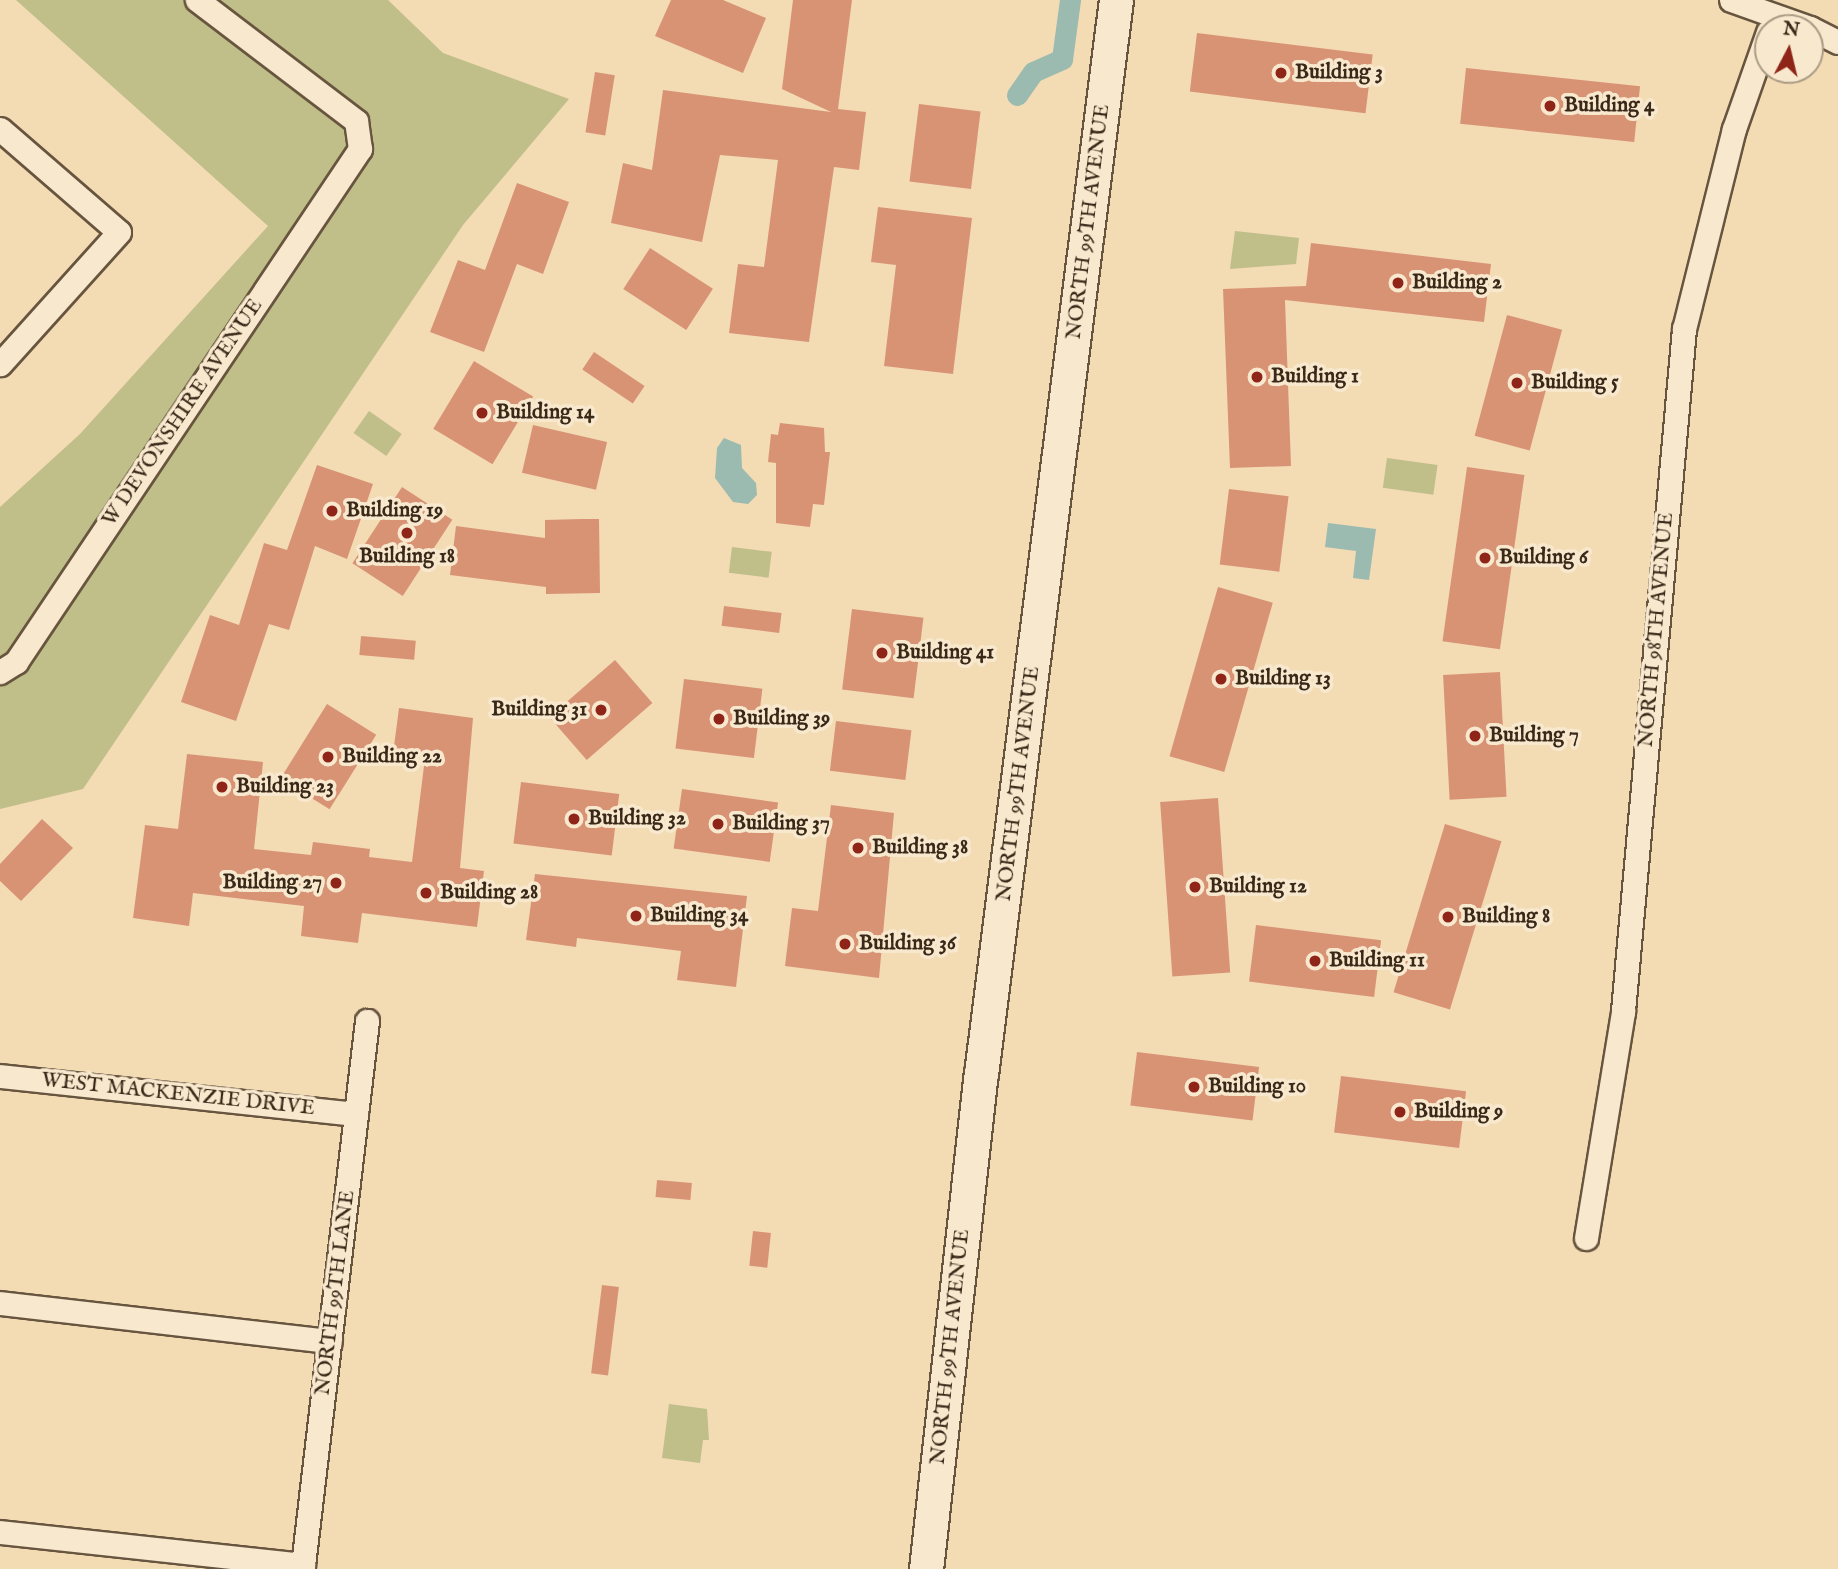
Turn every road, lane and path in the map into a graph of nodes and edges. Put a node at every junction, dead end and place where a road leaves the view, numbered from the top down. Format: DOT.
graph roads {
  1 [pos="197,0"];
  2 [pos="1116,0"];
  3 [pos="1731,0"];
  4 [pos="1764,14"];
  5 [pos="1754,73"];
  6 [pos="0,129"];
  7 [pos="0,364"];
  8 [pos="0,672"];
  9 [pos="368,1021"];
  10 [pos="0,1076"];
  11 [pos="356,1114"];
  12 [pos="1586,1238"];
  13 [pos="0,1304"];
  14 [pos="330,1341"];
  15 [pos="0,1532"];
  16 [pos="926,1569"];
  1 -- 8 [label="street, W DEVONSHIRE AVENUE"];
  2 -- 16 [label="main road, NORTH 99TH AVENUE"];
  3 -- 4 [label="street"];
  5 -- 12 [label="street, NORTH 98TH AVENUE"];
  6 -- 7 [label="street"];
  9 -- 11 [label="street, NORTH 99TH LANE"];
  10 -- 11 [label="street, WEST MACKENZIE DRIVE"];
  11 -- 14 [label="street, NORTH 99TH LANE"];
  13 -- 14 [label="street"];
  14 -- 15 [label="street, NORTH 99TH LANE"];
}
